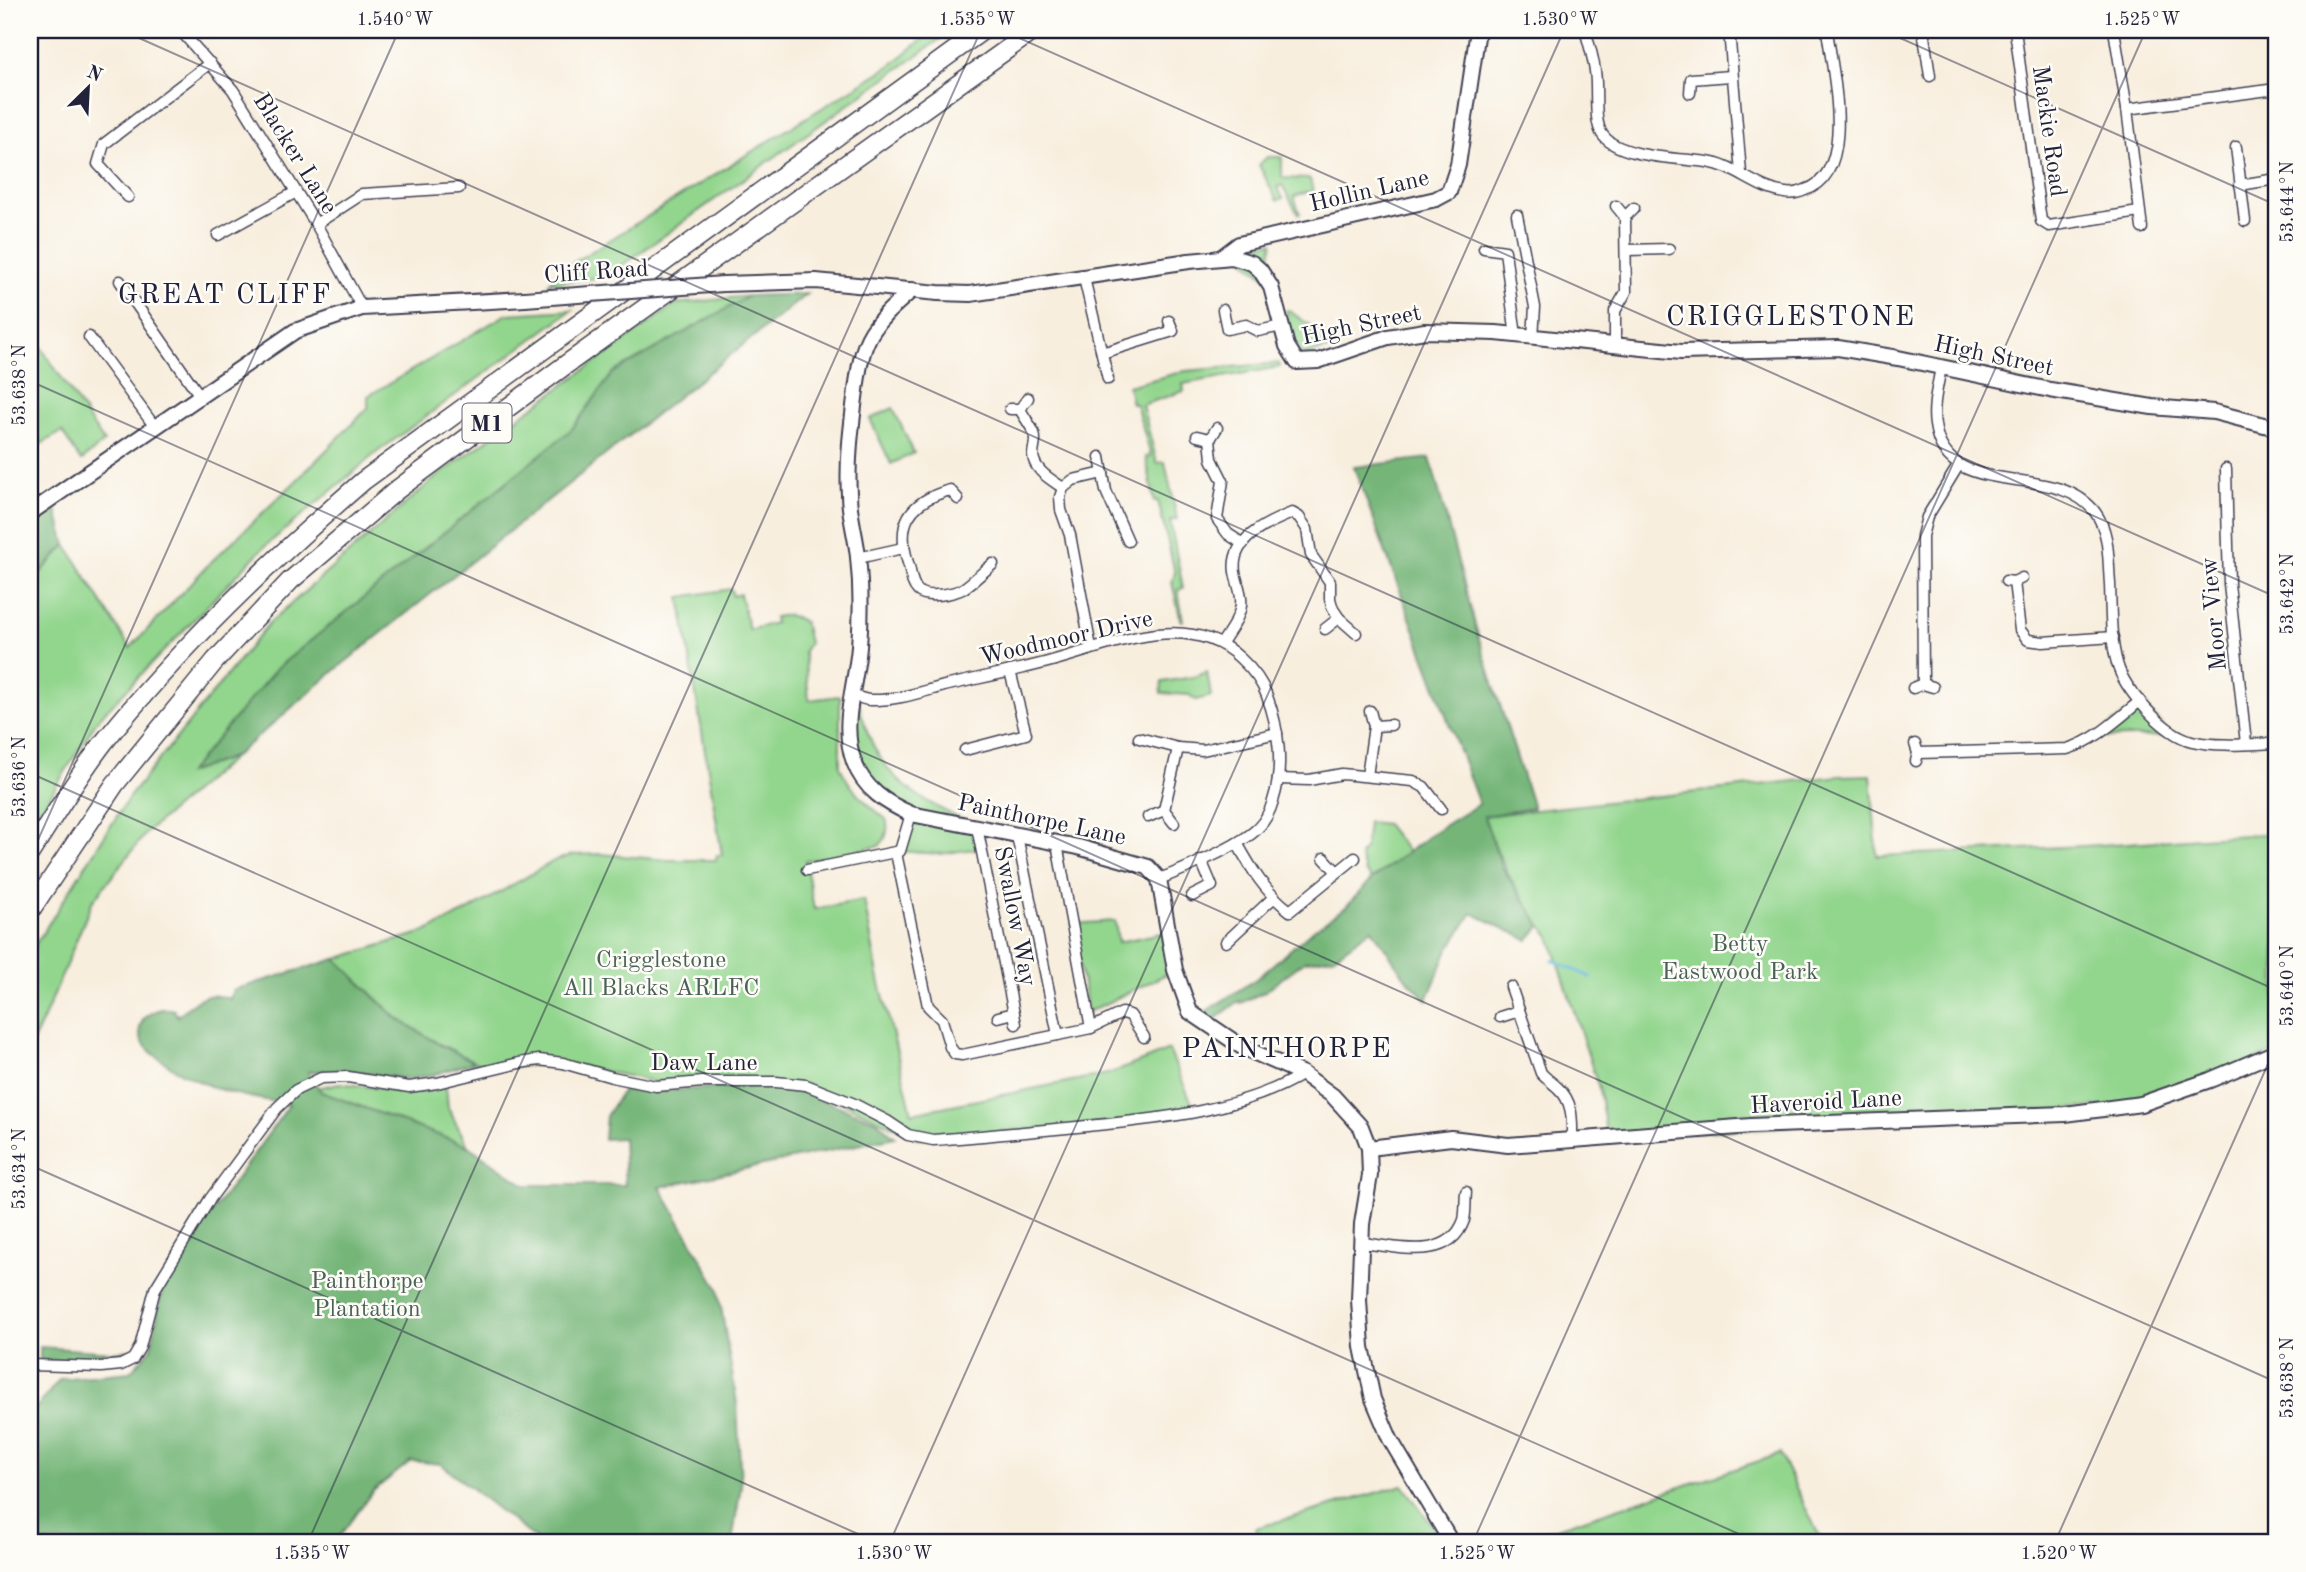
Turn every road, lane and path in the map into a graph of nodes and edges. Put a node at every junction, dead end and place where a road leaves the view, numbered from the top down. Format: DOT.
graph roads {
  1 [pos="180,30"];
  2 [pos="983,30"];
  3 [pos="1034,30"];
  4 [pos="1478,30"];
  5 [pos="1585,30"];
  6 [pos="1729,30"];
  7 [pos="1827,30"];
  8 [pos="1923,30"];
  9 [pos="2015,30"];
  10 [pos="2114,30"];
  11 [pos="209,63"];
  12 [pos="1731,76"];
  13 [pos="1930,76"];
  14 [pos="2276,89"];
  15 [pos="1690,93"];
  16 [pos="2127,109"];
  17 [pos="2236,147"];
  18 [pos="1741,173"];
  19 [pos="2276,179"];
  20 [pos="2240,185"];
  21 [pos="459,188"];
  22 [pos="296,192"];
  23 [pos="128,197"];
  24 [pos="1616,206"];
  25 [pos="1634,208"];
  26 [pos="2139,212"];
  27 [pos="1517,215"];
  28 [pos="1625,217"];
  29 [pos="2245,221"];
  30 [pos="316,224"];
  31 [pos="2142,228"];
  32 [pos="218,235"];
  33 [pos="1485,248"];
  34 [pos="1669,248"];
  35 [pos="1626,250"];
  36 [pos="1222,257"];
  37 [pos="1084,278"];
  38 [pos="120,281"];
  39 [pos="912,290"];
  40 [pos="362,308"];
  41 [pos="1223,310"];
  42 [pos="1169,321"];
  43 [pos="1282,326"];
  44 [pos="1227,329"];
  45 [pos="1516,336"];
  46 [pos="89,337"];
  47 [pos="1533,337"];
  48 [pos="1220,339"];
  49 [pos="1615,347"];
  50 [pos="1102,353"];
  51 [pos="1941,367"];
  52 [pos="1108,379"];
  53 [pos="200,396"];
  54 [pos="1028,398"];
  55 [pos="155,427"];
  56 [pos="1217,428"];
  57 [pos="2276,428"];
  58 [pos="1197,436"];
  59 [pos="1210,439"];
  60 [pos="1100,457"];
  61 [pos="1958,466"];
  62 [pos="2226,469"];
  63 [pos="1103,473"];
  64 [pos="1063,488"];
  65 [pos="958,499"];
  66 [pos="30,513"];
  67 [pos="1128,541"];
  68 [pos="1243,544"];
  69 [pos="903,548"];
  70 [pos="858,558"];
  71 [pos="993,564"];
  72 [pos="977,576"];
  73 [pos="2014,580"];
  74 [pos="986,586"];
  75 [pos="1339,618"];
  76 [pos="1325,629"];
  77 [pos="1356,634"];
  78 [pos="2113,637"];
  79 [pos="1222,643"];
  80 [pos="1091,648"];
  81 [pos="1010,671"];
  82 [pos="1923,687"];
  83 [pos="850,695"];
  84 [pos="2140,701"];
  85 [pos="1370,711"];
  86 [pos="1391,725"];
  87 [pos="1374,726"];
  88 [pos="1277,733"];
  89 [pos="1139,738"];
  90 [pos="2276,743"];
  91 [pos="2246,744"];
  92 [pos="1178,748"];
  93 [pos="965,750"];
  94 [pos="1916,752"];
  95 [pos="1367,776"];
  96 [pos="1278,779"];
  97 [pos="1441,808"];
  98 [pos="1164,810"];
  99 [pos="911,814"];
  100 [pos="1148,817"];
  101 [pos="1174,823"];
  102 [pos="977,827"];
  103 [pos="1017,836"];
  104 [pos="1237,843"];
  105 [pos="1057,844"];
  106 [pos="30,853"];
  107 [pos="896,853"];
  108 [pos="1324,858"];
  109 [pos="1355,858"];
  110 [pos="1201,860"];
  111 [pos="807,870"];
  112 [pos="1337,872"];
  113 [pos="1159,880"];
  114 [pos="1192,896"];
  115 [pos="1273,898"];
  116 [pos="30,911"];
  117 [pos="1229,924"];
  118 [pos="1236,933"];
  119 [pos="1226,942"];
  120 [pos="1511,987"];
  121 [pos="1519,1011"];
  122 [pos="998,1017"];
  123 [pos="1500,1017"];
  124 [pos="1091,1028"];
  125 [pos="1058,1035"];
  126 [pos="1144,1037"];
  127 [pos="2276,1052"];
  128 [pos="1303,1074"];
  129 [pos="1572,1141"];
  130 [pos="1369,1148"];
  131 [pos="1466,1192"];
  132 [pos="1361,1243"];
  133 [pos="30,1365"];
  134 [pos="1451,1542"];
  1 -- 11 [label="street, Blacker Lane"];
  2 -- 106 [label="highway, M1"];
  3 -- 116 [label="highway, M1"];
  4 -- 36 [label="street, Hollin Lane"];
  5 -- 18 [label="street"];
  6 -- 12 [label="street"];
  7 -- 18 [label="street"];
  8 -- 13 [label="street"];
  9 -- 26 [label="street, Mackie Road"];
  10 -- 16 [label="street"];
  11 -- 22 [label="street, Blacker Lane"];
  11 -- 23 [label="street"];
  12 -- 15 [label="street"];
  12 -- 18 [label="street"];
  14 -- 16 [label="street"];
  16 -- 26 [label="street"];
  17 -- 20 [label="street"];
  19 -- 20 [label="street"];
  20 -- 29 [label="street"];
  21 -- 30 [label="street"];
  22 -- 30 [label="street, Blacker Lane"];
  22 -- 32 [label="street"];
  24 -- 28 [label="street"];
  25 -- 28 [label="street"];
  26 -- 31 [label="street"];
  27 -- 47 [label="street"];
  28 -- 35 [label="street"];
  30 -- 40 [label="street, Blacker Lane"];
  33 -- 45 [label="street"];
  34 -- 35 [label="street"];
  35 -- 49 [label="street"];
  36 -- 37 [label="street, Cliff Road"];
  36 -- 43 [label="street, High Street"];
  37 -- 39 [label="street, Cliff Road"];
  37 -- 50 [label="street"];
  38 -- 53 [label="street"];
  39 -- 40 [label="street, Cliff Road, bridge"];
  39 -- 70 [label="street, Painthorpe Lane"];
  40 -- 53 [label="street, Cliff Road"];
  41 -- 44 [label="street"];
  42 -- 50 [label="street"];
  43 -- 44 [label="street"];
  43 -- 45 [label="street, High Street"];
  44 -- 48 [label="street"];
  45 -- 47 [label="street, High Street"];
  46 -- 55 [label="street"];
  47 -- 49 [label="street, High Street"];
  49 -- 51 [label="street, High Street"];
  50 -- 52 [label="street"];
  51 -- 57 [label="street, High Street"];
  51 -- 61 [label="street"];
  53 -- 55 [label="street, Cliff Road"];
  54 -- 64 [label="street"];
  55 -- 66 [label="street, Cliff Road"];
  56 -- 59 [label="street"];
  58 -- 59 [label="street"];
  59 -- 68 [label="street"];
  60 -- 63 [label="street"];
  61 -- 78 [label="street"];
  61 -- 82 [label="street"];
  62 -- 91 [label="street, Moor View"];
  63 -- 64 [label="street"];
  63 -- 67 [label="street"];
  64 -- 80 [label="street"];
  65 -- 69 [label="street"];
  68 -- 75 [label="street"];
  68 -- 79 [label="street"];
  69 -- 70 [label="street"];
  69 -- 72 [label="street"];
  70 -- 83 [label="street, Painthorpe Lane"];
  71 -- 72 [label="street"];
  72 -- 74 [label="street"];
  73 -- 78 [label="street"];
  75 -- 76 [label="street"];
  75 -- 77 [label="street"];
  78 -- 84 [label="street"];
  79 -- 80 [label="street, Woodmoor Drive"];
  79 -- 88 [label="street, Woodmoor Drive"];
  80 -- 81 [label="street, Woodmoor Drive"];
  81 -- 83 [label="street, Woodmoor Drive"];
  81 -- 93 [label="street"];
  83 -- 99 [label="street, Painthorpe Lane"];
  84 -- 91 [label="street"];
  84 -- 94 [label="street"];
  85 -- 87 [label="street"];
  86 -- 87 [label="street"];
  87 -- 95 [label="street"];
  88 -- 92 [label="street"];
  88 -- 96 [label="street, Woodmoor Drive"];
  89 -- 92 [label="street"];
  90 -- 91 [label="street"];
  92 -- 98 [label="street"];
  95 -- 96 [label="street"];
  95 -- 97 [label="street"];
  96 -- 104 [label="street, Woodmoor Drive"];
  98 -- 100 [label="street"];
  98 -- 101 [label="street"];
  99 -- 102 [label="street, Painthorpe Lane"];
  99 -- 107 [label="street"];
  102 -- 103 [label="street, Painthorpe Lane"];
  102 -- 122 [label="street, Swallow Way"];
  103 -- 105 [label="street, Painthorpe Lane"];
  103 -- 125 [label="street"];
  104 -- 110 [label="street, Woodmoor Drive"];
  104 -- 115 [label="street"];
  105 -- 113 [label="street, Painthorpe Lane"];
  105 -- 124 [label="street"];
  107 -- 111 [label="street"];
  107 -- 125 [label="street"];
  108 -- 112 [label="street"];
  109 -- 112 [label="street"];
  110 -- 113 [label="street, Woodmoor Drive"];
  110 -- 114 [label="street"];
  112 -- 115 [label="street"];
  113 -- 128 [label="street"];
  115 -- 118 [label="street"];
  117 -- 118 [label="street"];
  118 -- 119 [label="street"];
  120 -- 121 [label="street"];
  121 -- 123 [label="street"];
  121 -- 129 [label="street"];
  124 -- 125 [label="street"];
  124 -- 126 [label="street"];
  127 -- 129 [label="street, Haveroid Lane"];
  128 -- 130 [label="street"];
  128 -- 133 [label="street, Daw Lane"];
  129 -- 130 [label="street, Haveroid Lane"];
  130 -- 132 [label="street"];
  131 -- 132 [label="street"];
  132 -- 134 [label="street"];
}
